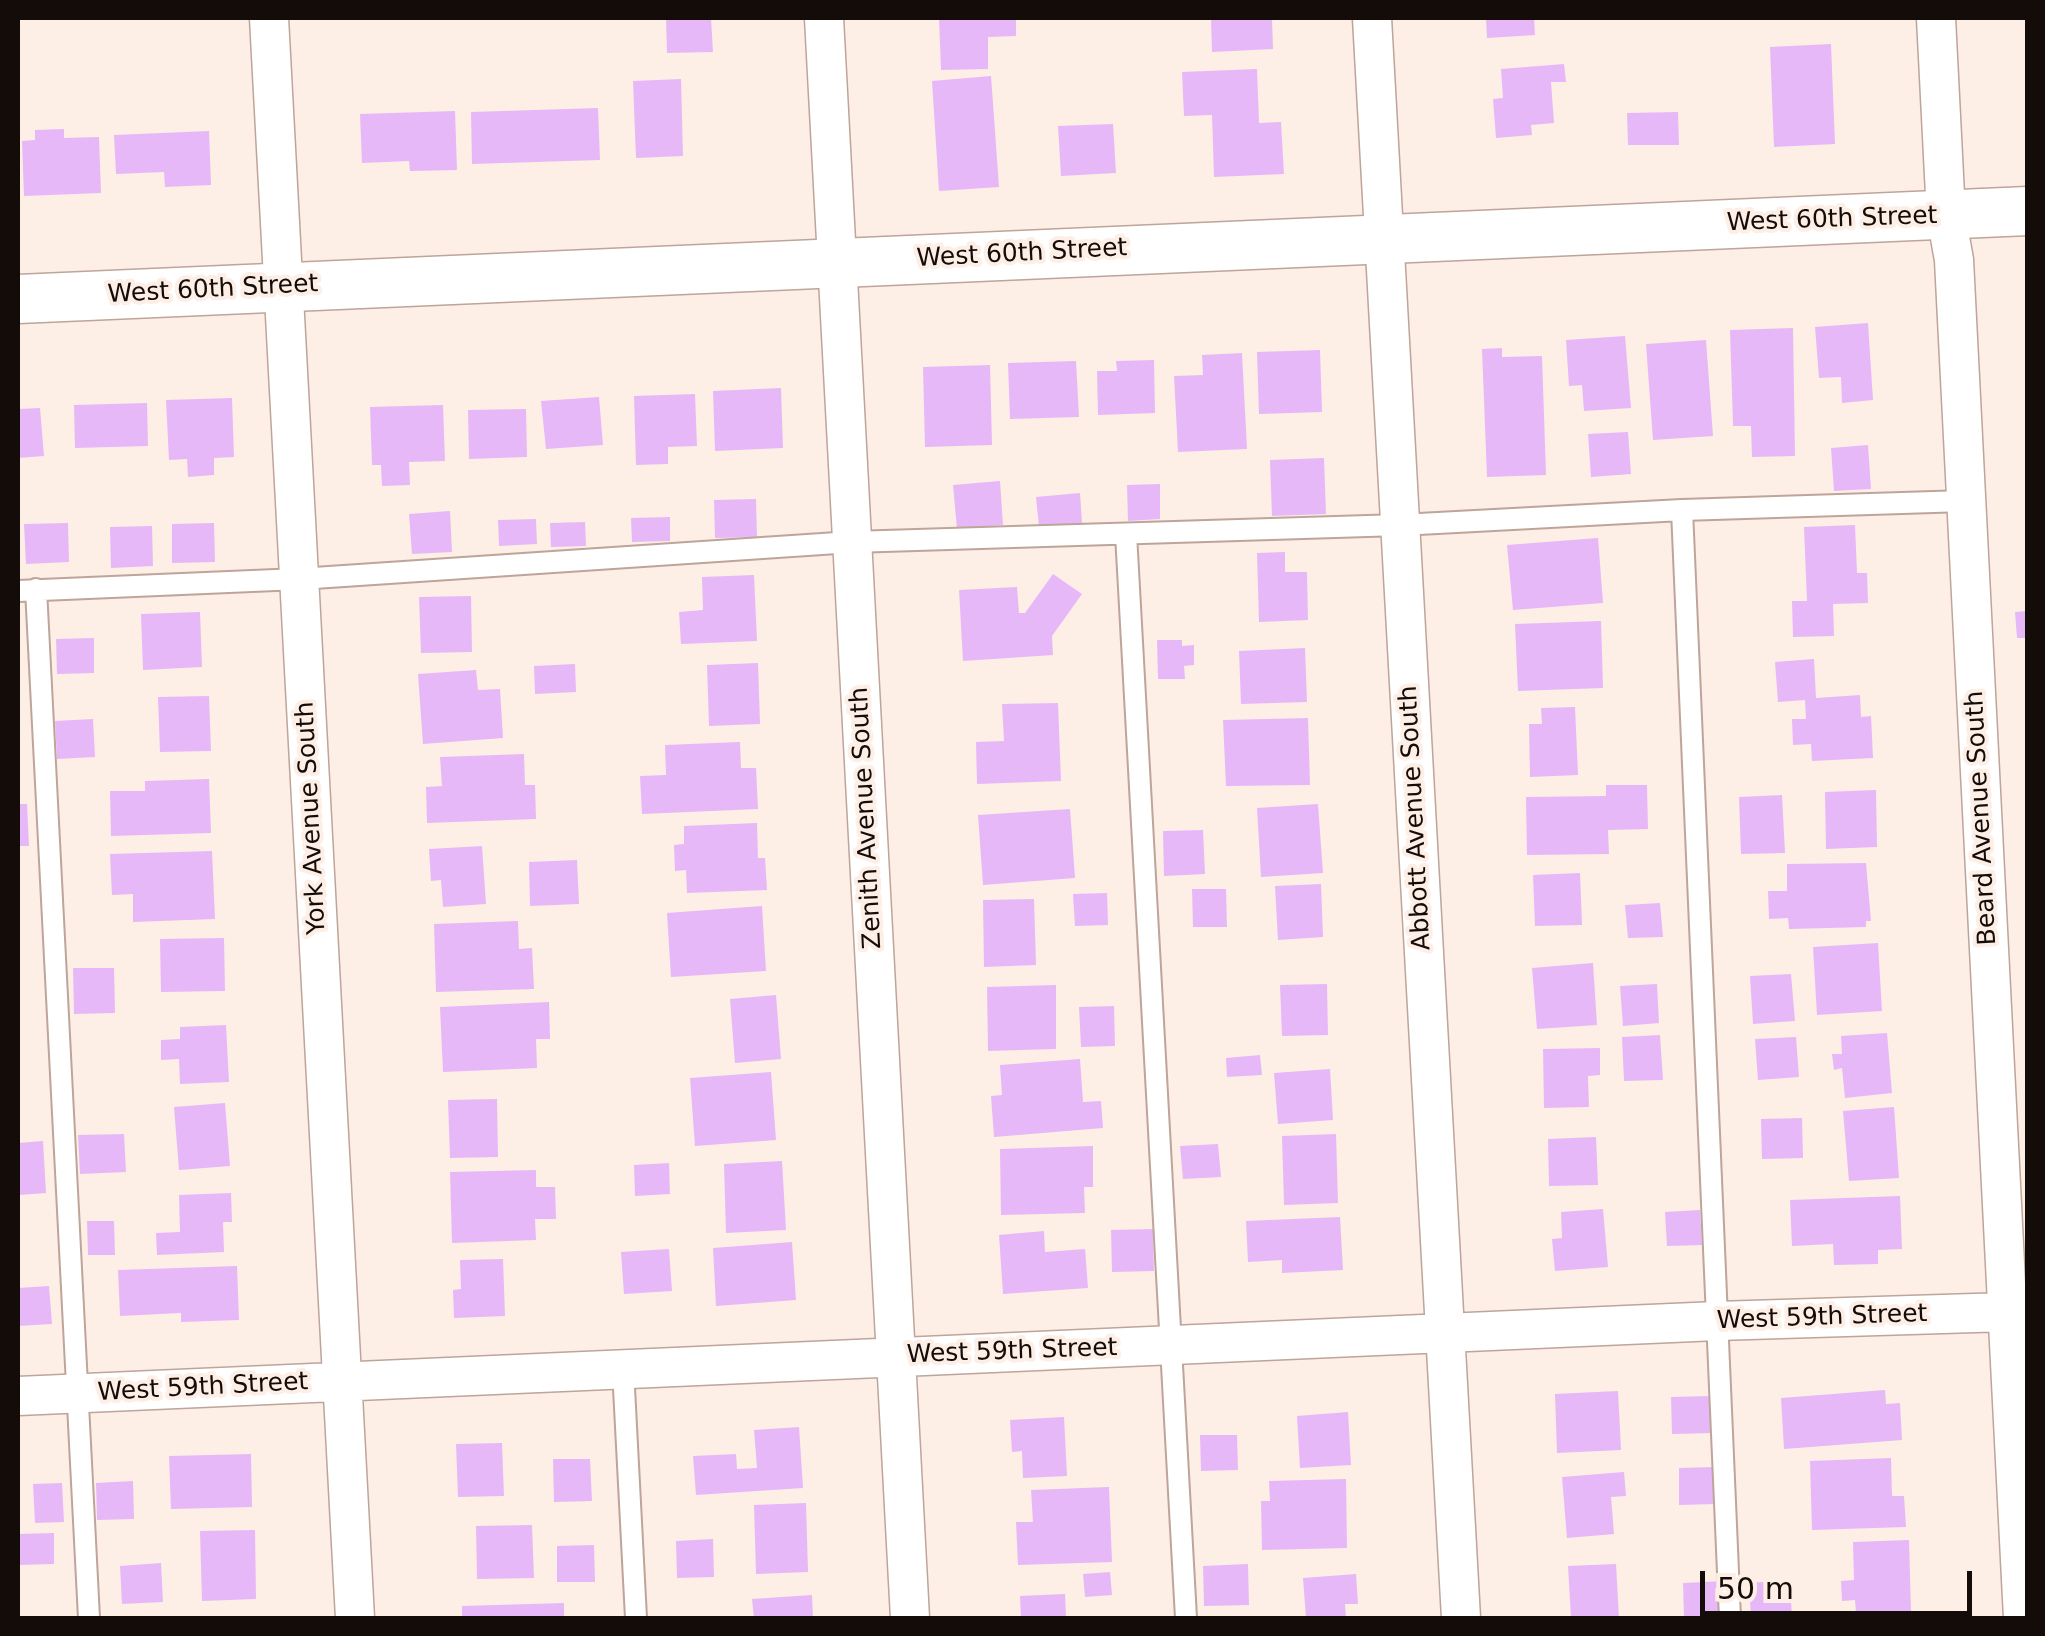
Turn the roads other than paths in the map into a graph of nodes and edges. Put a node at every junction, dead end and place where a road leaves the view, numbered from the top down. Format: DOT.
graph roads {
  1 [pos="269,18"];
  2 [pos="824,18"];
  3 [pos="1372,18"];
  4 [pos="1936,18"];
  5 [pos="2028,211"];
  6 [pos="1946,215"];
  7 [pos="1384,237"];
  8 [pos="837,263"];
  9 [pos="283,287"];
  10 [pos="18,299"];
  11 [pos="1965,501"];
  12 [pos="1682,510"];
  13 [pos="1400,525"];
  14 [pos="1126,534"];
  15 [pos="852,542"];
  16 [pos="299,579"];
  17 [pos="27,590"];
  18 [pos="2008,1312"];
  19 [pos="1717,1320"];
  20 [pos="1445,1332"];
  21 [pos="1172,1345"];
  22 [pos="896,1357"];
  23 [pos="623,1369"];
  24 [pos="342,1381"];
  25 [pos="77,1394"];
  26 [pos="18,1396"];
  27 [pos="90,1618"];
  28 [pos="355,1618"];
  29 [pos="636,1618"];
  30 [pos="910,1618"];
  31 [pos="1186,1618"];
  32 [pos="1461,1618"];
  33 [pos="1730,1618"];
  34 [pos="2023,1618"];
  1 -- 9 [label="street, York Avenue South"];
  2 -- 8 [label="street, Zenith Avenue South"];
  3 -- 7 [label="street, Abbott Avenue South"];
  4 -- 6 [label="street, Beard Avenue South"];
  5 -- 6 [label="street, West 60th Street"];
  6 -- 7 [label="street, West 60th Street"];
  6 -- 11 [label="street, Beard Avenue South"];
  7 -- 8 [label="street, West 60th Street"];
  7 -- 13 [label="street, Abbott Avenue South"];
  8 -- 9 [label="street, West 60th Street"];
  8 -- 15 [label="street, Zenith Avenue South"];
  9 -- 10 [label="street, West 60th Street"];
  9 -- 16 [label="street, York Avenue South"];
  11 -- 12 [label="lane"];
  11 -- 18 [label="street, Beard Avenue South"];
  12 -- 13 [label="lane"];
  12 -- 19 [label="lane"];
  13 -- 14 [label="lane"];
  13 -- 20 [label="street, Abbott Avenue South"];
  14 -- 15 [label="lane"];
  14 -- 21 [label="lane"];
  15 -- 16 [label="lane"];
  15 -- 22 [label="street, Zenith Avenue South"];
  16 -- 17 [label="lane"];
  16 -- 24 [label="street, York Avenue South"];
  17 -- 25 [label="lane"];
  18 -- 19 [label="street, West 59th Street"];
  18 -- 34 [label="street, Beard Avenue South"];
  19 -- 20 [label="street, West 59th Street"];
  19 -- 33 [label="lane"];
  20 -- 21 [label="street, West 59th Street"];
  20 -- 32 [label="street, Abbott Avenue South"];
  21 -- 22 [label="street, West 59th Street"];
  21 -- 31 [label="lane"];
  22 -- 23 [label="street, West 59th Street"];
  22 -- 30 [label="street, Zenith Avenue South"];
  23 -- 24 [label="street, West 59th Street"];
  23 -- 29 [label="lane"];
  24 -- 25 [label="street, West 59th Street"];
  24 -- 28 [label="street, York Avenue South"];
  25 -- 26 [label="street, West 59th Street"];
  25 -- 27 [label="lane"];
}
